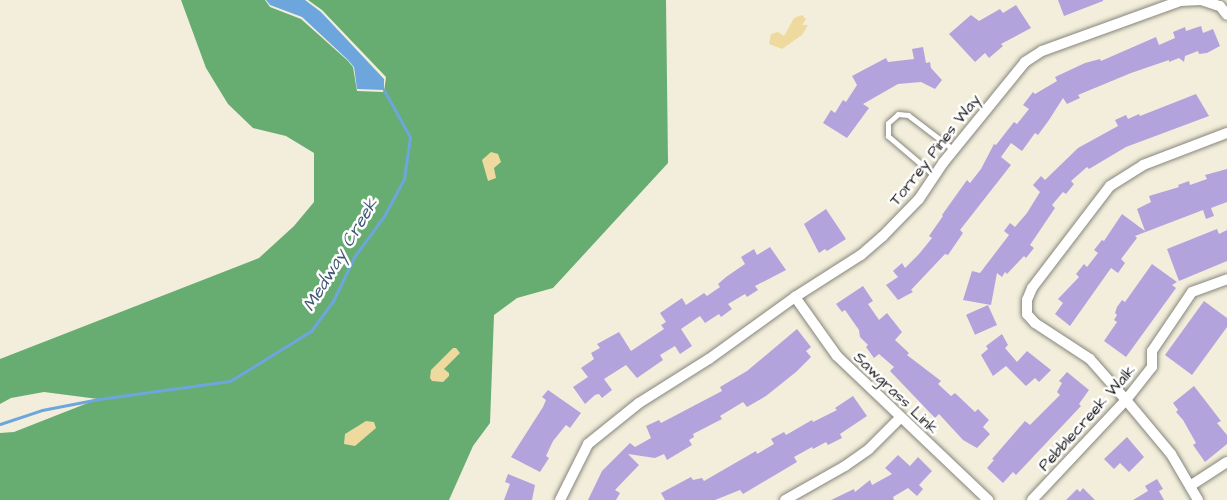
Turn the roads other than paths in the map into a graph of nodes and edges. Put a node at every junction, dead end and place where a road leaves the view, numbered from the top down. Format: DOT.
graph roads {
  1 [pos="1227,15"];
  2 [pos="1227,133"];
  3 [pos="954,150"];
  4 [pos="935,176"];
  5 [pos="1227,279"];
  6 [pos="795,297"];
  7 [pos="1126,400"];
  8 [pos="900,418"];
  9 [pos="1227,462"];
  10 [pos="1190,486"];
  11 [pos="560,500"];
  12 [pos="785,500"];
  13 [pos="988,500"];
  14 [pos="1032,500"];
  15 [pos="1198,500"];
  1 -- 3 [label="street, Torrey Pines Way"];
  2 -- 7 [label="street"];
  3 -- 4 [label="street, Torrey Pines Way"];
  3 -- 4 [label="lane"];
  4 -- 6 [label="street, Torrey Pines Way"];
  5 -- 7 [label="street, Pebblecreek Walk"];
  6 -- 8 [label="street, Sawgrass Link"];
  6 -- 11 [label="street, Torrey Pines Way"];
  7 -- 10 [label="street"];
  7 -- 14 [label="street, Pebblecreek Walk"];
  8 -- 12 [label="street"];
  8 -- 13 [label="street, Sawgrass Link"];
  9 -- 10 [label="street"];
  10 -- 15 [label="street"];
}
